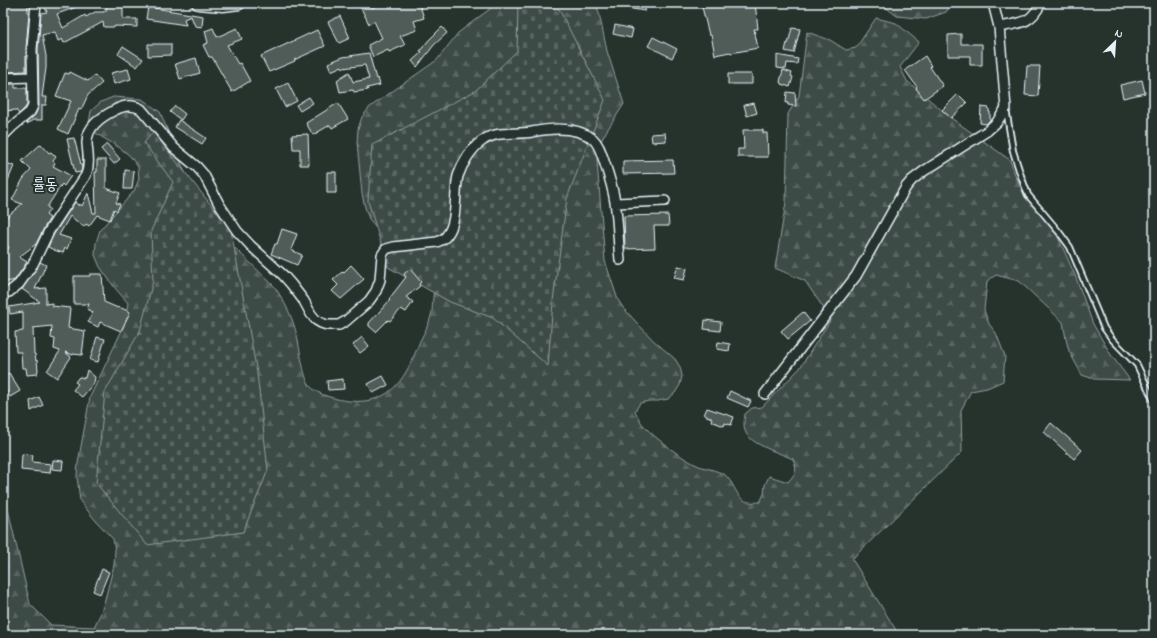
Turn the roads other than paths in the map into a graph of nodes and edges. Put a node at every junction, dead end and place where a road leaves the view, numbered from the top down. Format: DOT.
graph roads {
  1 [pos="36,3"];
  2 [pos="198,3"];
  3 [pos="239,3"];
  4 [pos="993,3"];
  5 [pos="1042,3"];
  6 [pos="999,27"];
  7 [pos="3,78"];
  8 [pos="32,78"];
  9 [pos="1006,108"];
  10 [pos="3,136"];
  11 [pos="665,201"];
  12 [pos="615,203"];
  13 [pos="620,260"];
  14 [pos="3,292"];
  15 [pos="765,394"];
  16 [pos="1154,401"];
  1 -- 8 [label="street"];
  2 -- 3 [label="street"];
  4 -- 6 [label="street"];
  5 -- 6 [label="street"];
  6 -- 9 [label="street"];
  7 -- 8 [label="street"];
  8 -- 10 [label="street"];
  9 -- 15 [label="street"];
  9 -- 16 [label="lane"];
  11 -- 12 [label="street"];
  12 -- 13 [label="street"];
  12 -- 14 [label="street"];
}
